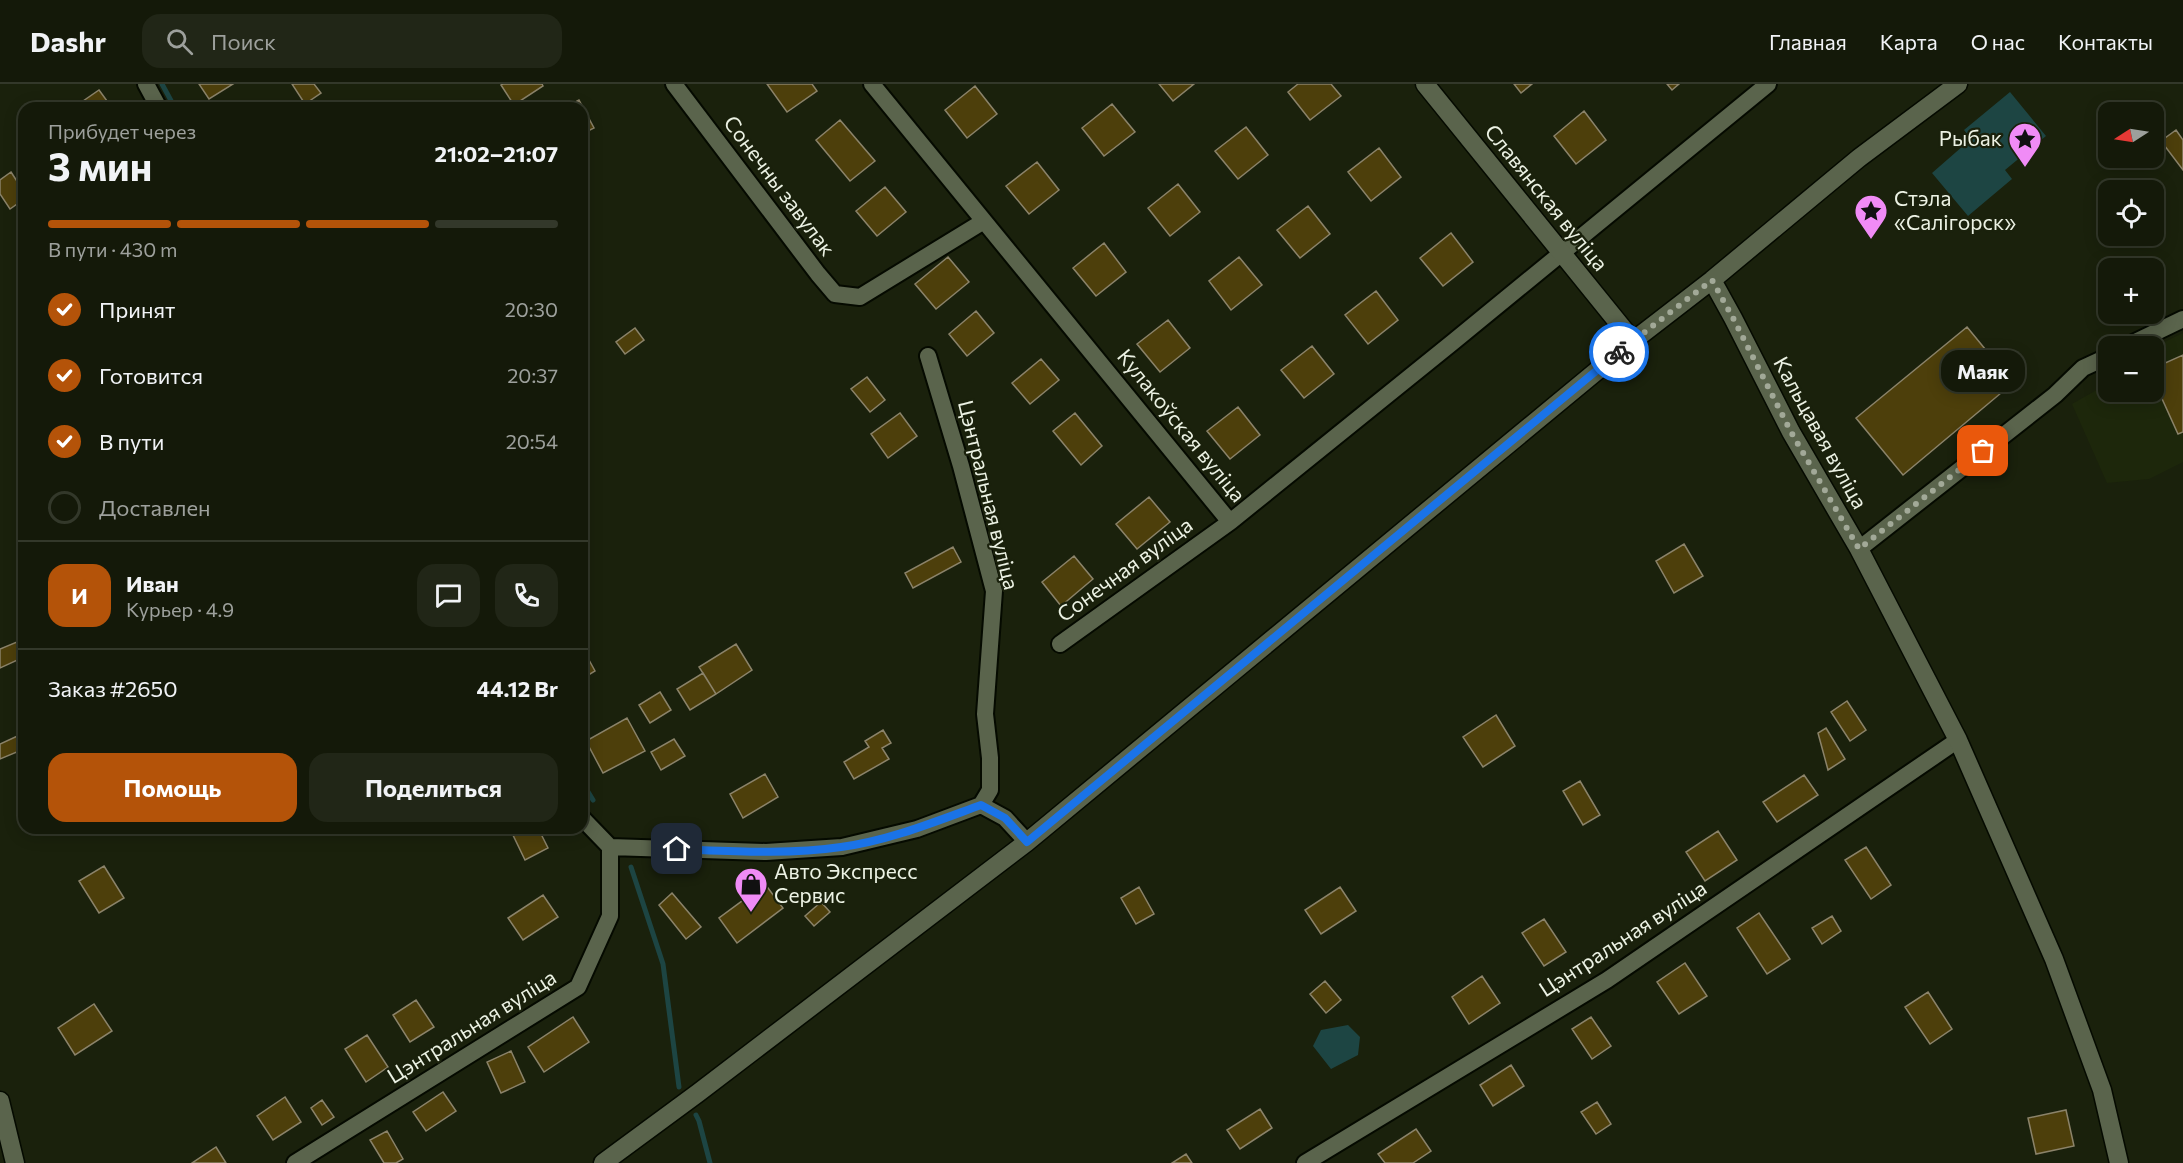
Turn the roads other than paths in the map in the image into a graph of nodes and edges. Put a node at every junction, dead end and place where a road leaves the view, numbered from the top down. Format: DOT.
graph roads {
  1 [pos="146,84"];
  2 [pos="674,84"];
  3 [pos="872,84"];
  4 [pos="1425,84"];
  5 [pos="1768,84"];
  6 [pos="1958,84"];
  7 [pos="156,102"];
  8 [pos="977,225"];
  9 [pos="1562,253"];
  10 [pos="1712,280"];
  11 [pos="2183,319"];
  12 [pos="2148,336"];
  13 [pos="1633,340"];
  14 [pos="928,356"];
  15 [pos="2098,361"];
  16 [pos="1230,522"];
  17 [pos="1859,549"];
  18 [pos="1060,644"];
  19 [pos="1958,740"];
  20 [pos="981,805"];
  21 [pos="588,824"];
  22 [pos="1027,842"];
  23 [pos="610,847"];
  24 [pos="0,1101"];
  25 [pos="15,1163"];
  26 [pos="295,1163"];
  27 [pos="603,1163"];
  28 [pos="1305,1163"];
  29 [pos="2119,1163"];
  1 -- 7 [label="street"];
  2 -- 8 [label="street, Сонечны завулак"];
  3 -- 8 [label="street, Кулакоўская вуліца"];
  4 -- 9 [label="main road, Славянская вуліца"];
  5 -- 9 [label="street, Кулакоўская вуліца"];
  6 -- 10 [label="main road"];
  8 -- 16 [label="street, Кулакоўская вуліца"];
  9 -- 13 [label="main road, Славянская вуліца"];
  9 -- 16 [label="street, Кулакоўская вуліца"];
  10 -- 13 [label="main road"];
  10 -- 17 [label="main road, Кальцавая вуліца"];
  11 -- 12 [label="street"];
  13 -- 22 [label="main road"];
  14 -- 20 [label="street, Цэнтральная вуліца"];
  15 -- 17 [label="street, Кальцавая вуліца"];
  16 -- 18 [label="street, Сонечная вуліца"];
  17 -- 19 [label="main road"];
  19 -- 28 [label="street, Цэнтральная вуліца"];
  19 -- 29 [label="main road"];
  20 -- 22 [label="street"];
  20 -- 23 [label="street"];
  21 -- 23 [label="street"];
  22 -- 27 [label="main road"];
  23 -- 26 [label="street, Цэнтральная вуліца"];
  24 -- 25 [label="main road"];
}
